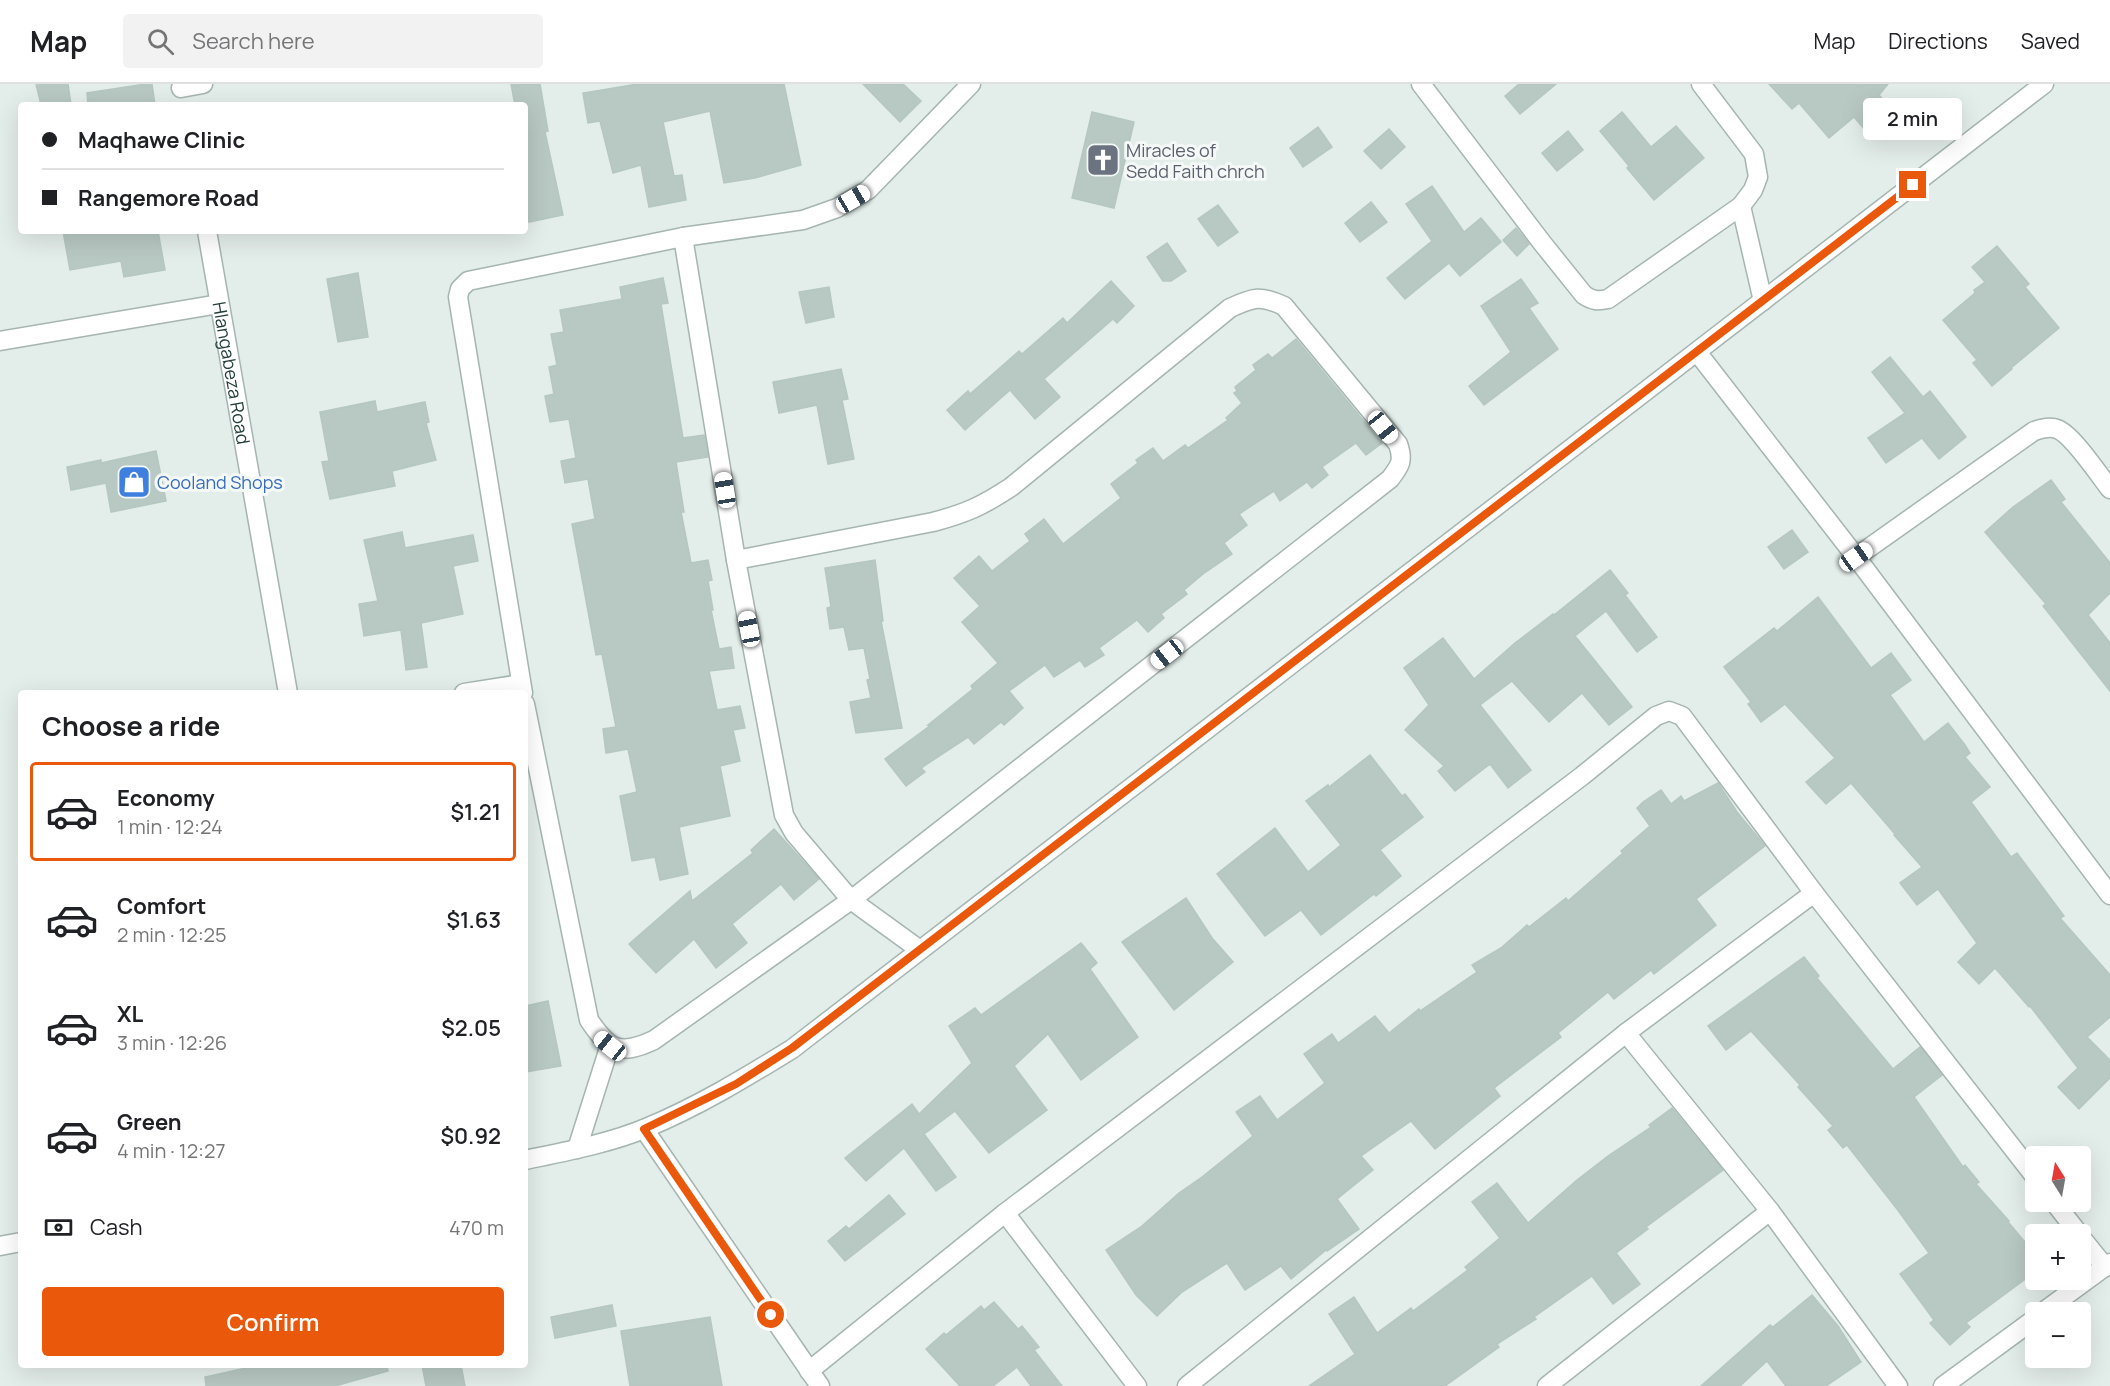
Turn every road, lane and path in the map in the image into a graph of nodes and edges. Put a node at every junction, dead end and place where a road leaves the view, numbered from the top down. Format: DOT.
graph roads {
  1 [pos="203,84"];
  2 [pos="970,84"];
  3 [pos="1421,84"];
  4 [pos="1701,84"];
  5 [pos="2044,84"];
  6 [pos="182,92"];
  7 [pos="1741,206"];
  8 [pos="208,234"];
  9 [pos="683,237"];
  10 [pos="1763,301"];
  11 [pos="219,303"];
  12 [pos="0,341"];
  13 [pos="1696,352"];
  14 [pos="2110,489"];
  15 [pos="1856,557"];
  16 [pos="736,560"];
  17 [pos="522,689"];
  18 [pos="287,690"];
  19 [pos="528,719"];
  20 [pos="1814,893"];
  21 [pos="2110,895"];
  22 [pos="850,900"];
  23 [pos="920,950"];
  24 [pos="1626,1033"];
  25 [pos="610,1046"];
  26 [pos="644,1129"];
  27 [pos="577,1149"];
  28 [pos="528,1159"];
  29 [pos="2025,1164"];
  30 [pos="1770,1211"];
  31 [pos="2062,1212"];
  32 [pos="1005,1213"];
  33 [pos="2071,1224"];
  34 [pos="18,1243"];
  35 [pos="0,1246"];
  36 [pos="2091,1247"];
  37 [pos="2107,1265"];
  38 [pos="2057,1302"];
  39 [pos="2025,1326"];
  40 [pos="809,1371"];
  41 [pos="820,1386"];
  42 [pos="1137,1386"];
  43 [pos="1187,1386"];
  44 [pos="1547,1386"];
  45 [pos="1898,1386"];
  46 [pos="1943,1386"];
  1 -- 6 [label="street"];
  2 -- 9 [label="street"];
  3 -- 7 [label="street"];
  4 -- 7 [label="street"];
  5 -- 10 [label="street"];
  7 -- 10 [label="street"];
  8 -- 11 [label="street, Hlangabeza Road"];
  9 -- 16 [label="street"];
  9 -- 17 [label="street"];
  10 -- 13 [label="street"];
  11 -- 12 [label="street"];
  11 -- 18 [label="street, Hlangabeza Road"];
  13 -- 15 [label="street"];
  13 -- 23 [label="street"];
  14 -- 15 [label="street"];
  15 -- 21 [label="street"];
  16 -- 22 [label="street"];
  16 -- 22 [label="street"];
  19 -- 25 [label="street"];
  20 -- 24 [label="street"];
  20 -- 29 [label="street"];
  20 -- 32 [label="street"];
  22 -- 23 [label="street"];
  22 -- 25 [label="street"];
  23 -- 26 [label="street"];
  24 -- 30 [label="street"];
  24 -- 43 [label="street"];
  25 -- 27 [label="street"];
  26 -- 27 [label="street"];
  26 -- 40 [label="street"];
  27 -- 28 [label="street"];
  30 -- 44 [label="street"];
  30 -- 45 [label="street"];
  31 -- 33 [label="street"];
  32 -- 40 [label="street"];
  32 -- 42 [label="street"];
  34 -- 35 [label="street"];
  36 -- 37 [label="street"];
  37 -- 38 [label="street"];
  39 -- 46 [label="street"];
  40 -- 41 [label="street"];
}
